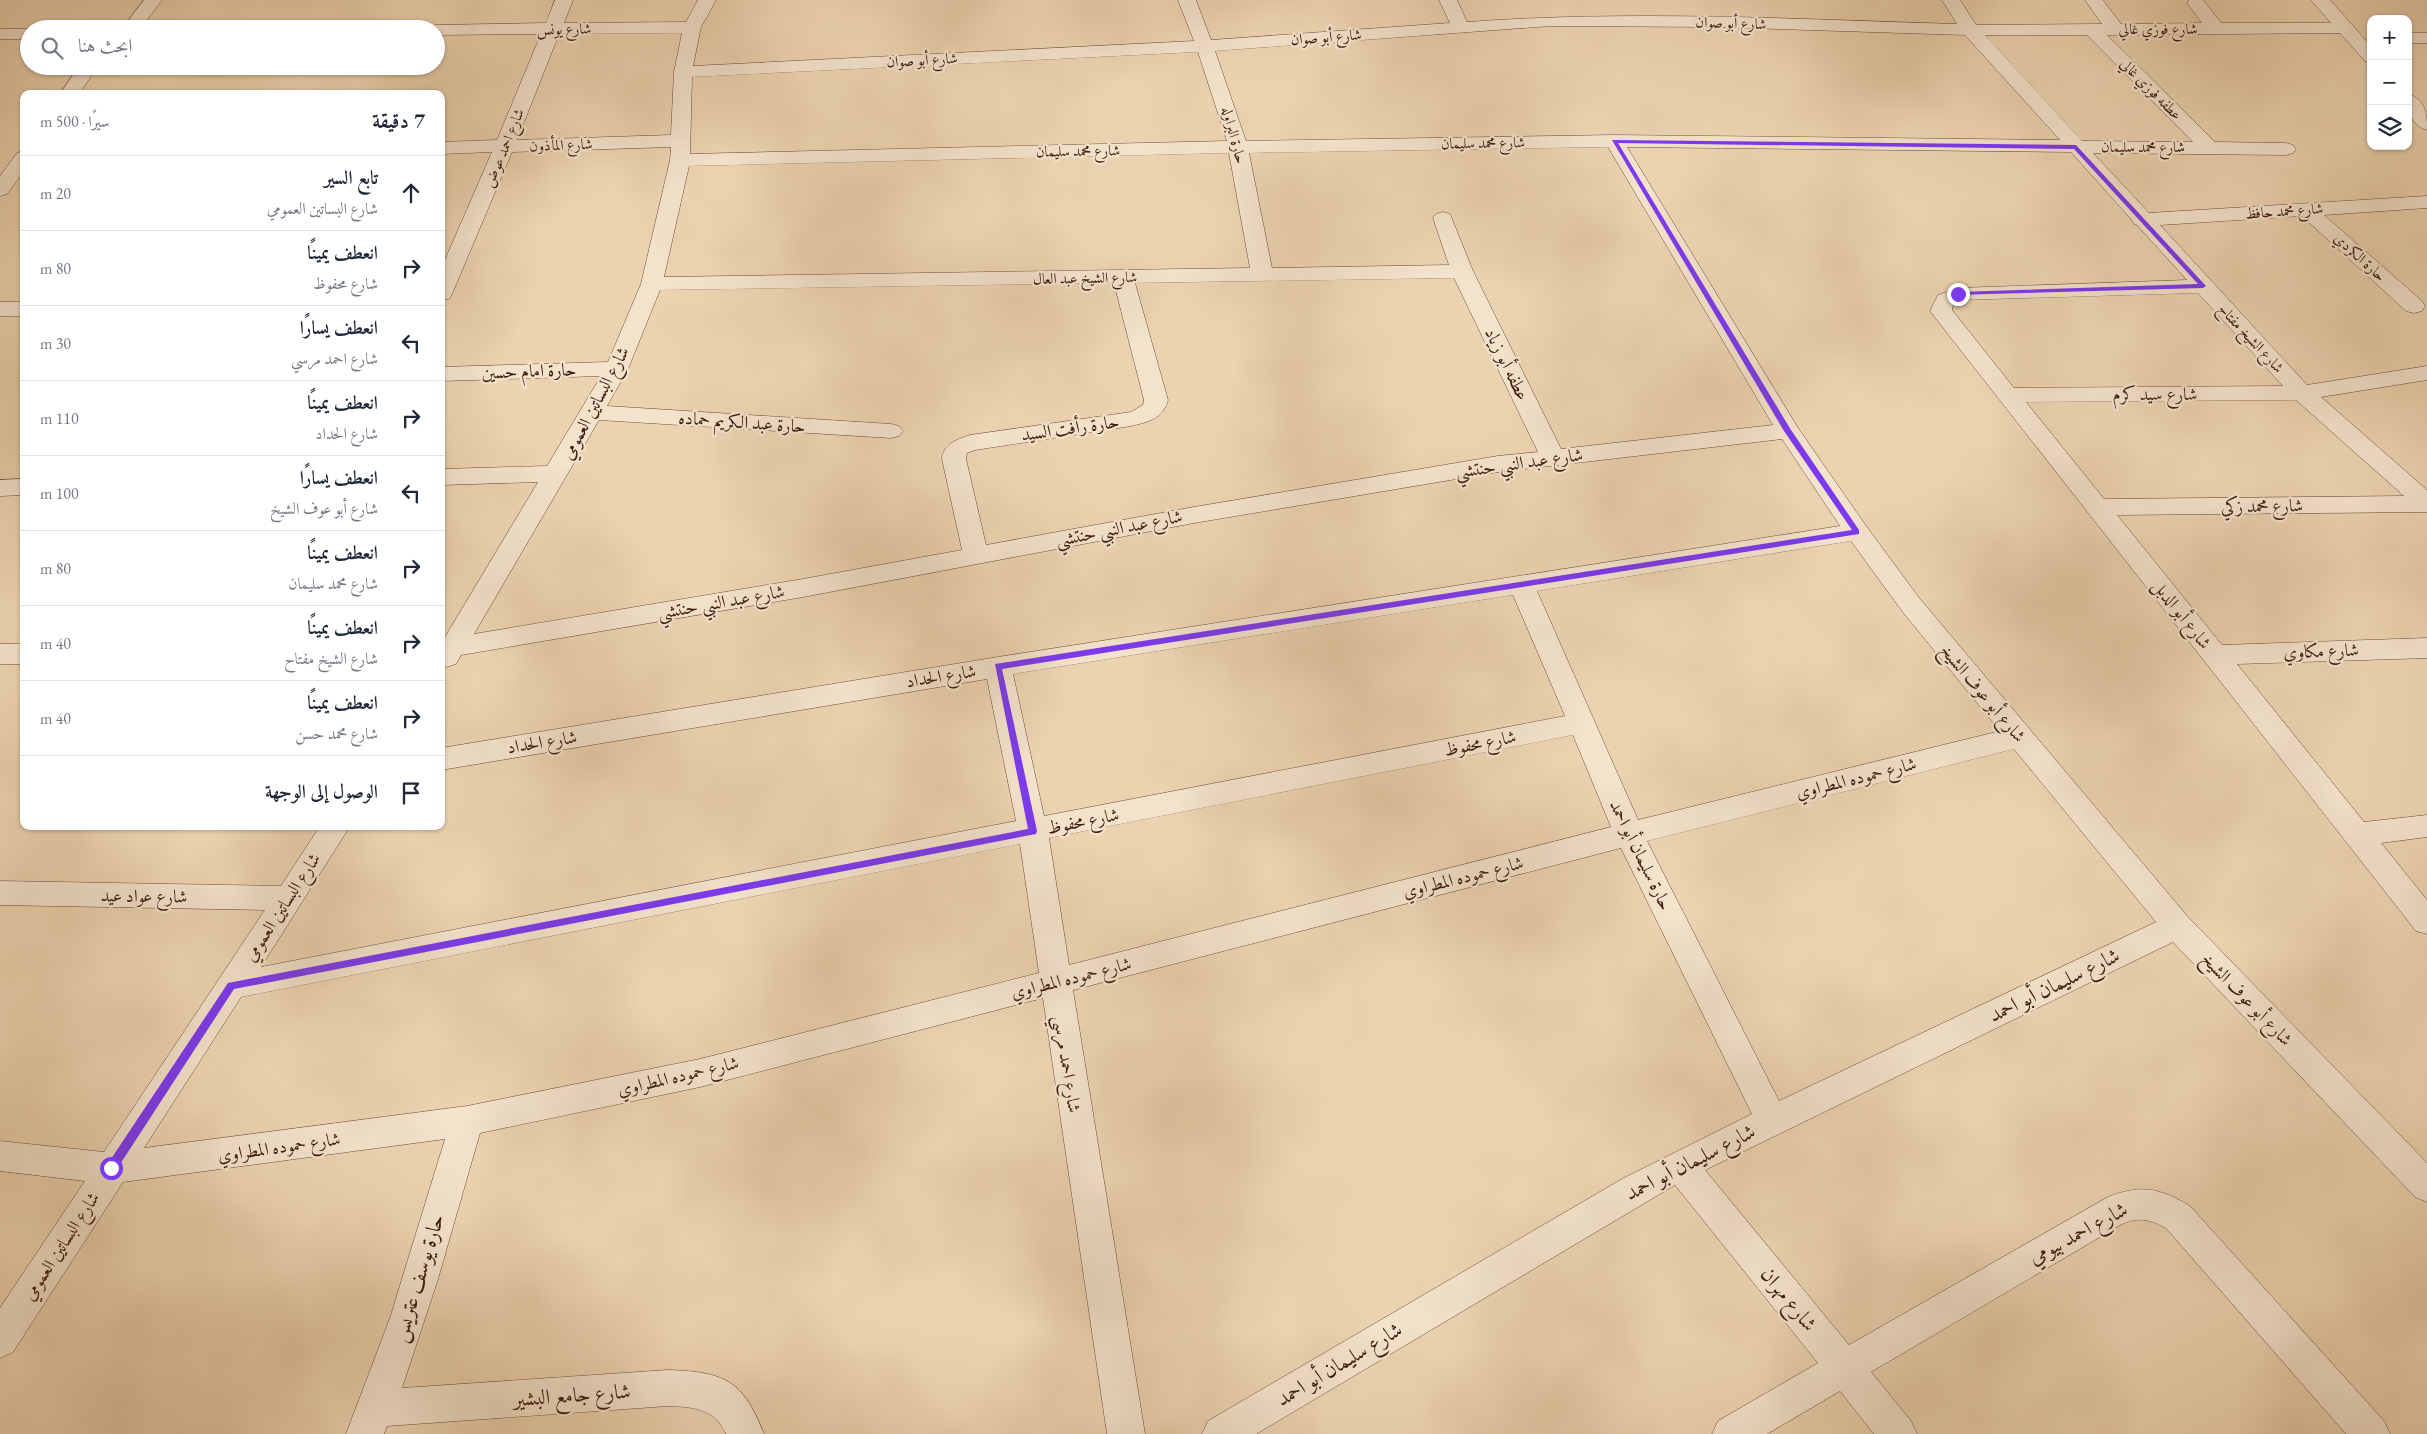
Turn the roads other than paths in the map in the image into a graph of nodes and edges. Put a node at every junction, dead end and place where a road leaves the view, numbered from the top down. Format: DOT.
graph roads {
  1 [pos="153,0"];
  2 [pos="564,0"];
  3 [pos="707,0"];
  4 [pos="1187,0"];
  5 [pos="1448,0"];
  6 [pos="1951,0"];
  7 [pos="2094,0"];
  8 [pos="2320,0"];
  9 [pos="2196,3"];
  10 [pos="138,20"];
  11 [pos="1461,27"];
  12 [pos="692,28"];
  13 [pos="551,29"];
  14 [pos="2216,29"];
  15 [pos="445,30"];
  16 [pos="1970,30"];
  17 [pos="2092,30"];
  18 [pos="2116,30"];
  19 [pos="0,34"];
  20 [pos="20,34"];
  21 [pos="2357,35"];
  22 [pos="2412,38"];
  23 [pos="2427,38"];
  24 [pos="1204,46"];
  25 [pos="2367,50"];
  26 [pos="683,72"];
  27 [pos="83,75"];
  28 [pos="72,90"];
  29 [pos="1614,142"];
  30 [pos="505,146"];
  31 [pos="1238,147"];
  32 [pos="2076,147"];
  33 [pos="445,148"];
  34 [pos="2210,148"];
  35 [pos="2286,148"];
  36 [pos="680,151"];
  37 [pos="20,160"];
  38 [pos="0,162"];
  39 [pos="20,164"];
  40 [pos="0,190"];
  41 [pos="2427,202"];
  42 [pos="2306,209"];
  43 [pos="1443,218"];
  44 [pos="2141,220"];
  45 [pos="1462,271"];
  46 [pos="1262,275"];
  47 [pos="1123,277"];
  48 [pos="652,284"];
  49 [pos="445,285"];
  50 [pos="2203,286"];
  51 [pos="2414,306"];
  52 [pos="0,309"];
  53 [pos="20,309"];
  54 [pos="617,369"];
  55 [pos="2427,373"];
  56 [pos="445,374"];
  57 [pos="2302,393"];
  58 [pos="2009,395"];
  59 [pos="593,412"];
  60 [pos="891,431"];
  61 [pos="1788,431"];
  62 [pos="1553,458"];
  63 [pos="557,474"];
  64 [pos="445,477"];
  65 [pos="20,487"];
  66 [pos="0,488"];
  67 [pos="2427,504"];
  68 [pos="2097,507"];
  69 [pos="1857,532"];
  70 [pos="976,555"];
  71 [pos="1522,585"];
  72 [pos="2427,648"];
  73 [pos="445,653"];
  74 [pos="0,654"];
  75 [pos="20,654"];
  76 [pos="2214,654"];
  77 [pos="998,666"];
  78 [pos="1581,723"];
  79 [pos="2020,738"];
  80 [pos="445,758"];
  81 [pos="2427,826"];
  82 [pos="333,830"];
  83 [pos="1033,831"];
  84 [pos="1629,834"];
  85 [pos="2357,834"];
  86 [pos="0,893"];
  87 [pos="288,898"];
  88 [pos="2427,922"];
  89 [pos="2177,926"];
  90 [pos="1055,982"];
  91 [pos="231,986"];
  92 [pos="1772,1120"];
  93 [pos="467,1121"];
  94 [pos="0,1156"];
  95 [pos="1680,1165"];
  96 [pos="111,1168"];
  97 [pos="2427,1186"];
  98 [pos="0,1340"];
  99 [pos="1844,1367"];
  100 [pos="370,1421"];
  101 [pos="745,1434"];
  102 [pos="1126,1434"];
  103 [pos="1221,1434"];
  104 [pos="1731,1434"];
  105 [pos="1898,1434"];
  106 [pos="2371,1434"];
  1 -- 10 [label="street"];
  2 -- 13 [label="street, شارع احمد عوض"];
  3 -- 12 [label="street, شارع البساتين العمومي"];
  4 -- 24 [label="street, حارة البراوله"];
  5 -- 11 [label="street"];
  6 -- 16 [label="street, شارع الشيخ مفتاح"];
  7 -- 18 [label="street"];
  8 -- 21 [label="street"];
  9 -- 14 [label="street"];
  11 -- 16 [label="street, شارع أبو صوان"];
  11 -- 24 [label="street, شارع أبو صوان"];
  12 -- 13 [label="street, شارع يونس"];
  12 -- 26 [label="street, شارع البساتين العمومي"];
  13 -- 15 [label="street, شارع يونس"];
  13 -- 30 [label="street, شارع احمد عوض"];
  14 -- 18 [label="street, شارع فوزي غالي"];
  14 -- 21 [label="street, شارع فوزي غالي"];
  16 -- 17 [label="street, شارع فوزي غالي"];
  16 -- 32 [label="street, شارع الشيخ مفتاح"];
  17 -- 18 [label="street, شارع فوزي غالي"];
  17 -- 34 [label="street, عطفه فوزي غالي"];
  19 -- 20 [label="street"];
  21 -- 25 [label="street"];
  22 -- 23 [label="street"];
  24 -- 26 [label="street, شارع أبو صوان"];
  24 -- 31 [label="street, حارة البراوله"];
  26 -- 36 [label="street, شارع البساتين العمومي"];
  27 -- 28 [label="street"];
  29 -- 31 [label="street, شارع محمد سليمان"];
  29 -- 32 [label="street, شارع محمد سليمان"];
  29 -- 61 [label="street, شارع أبو عوف الشيخ"];
  30 -- 33 [label="street, شارع المأذون"];
  30 -- 36 [label="street, شارع المأذون"];
  30 -- 49 [label="street, شارع احمد عوض"];
  31 -- 36 [label="street, شارع محمد سليمان"];
  31 -- 46 [label="street, حارة البراوله"];
  32 -- 34 [label="street, شارع محمد سليمان"];
  32 -- 44 [label="street, شارع الشيخ مفتاح"];
  34 -- 35 [label="street, شارع محمد سليمان"];
  36 -- 48 [label="street, شارع البساتين العمومي"];
  37 -- 38 [label="street"];
  39 -- 40 [label="street"];
  41 -- 42 [label="street, شارع محمد حافظ"];
  42 -- 44 [label="street, شارع محمد حافظ"];
  42 -- 51 [label="street, حارة الكردي"];
  43 -- 45 [label="street"];
  44 -- 50 [label="street, شارع الشيخ مفتاح"];
  45 -- 46 [label="street, شارع الشيخ عبد العال"];
  45 -- 62 [label="street, عطفه أبو زياد"];
  46 -- 47 [label="street, شارع الشيخ عبد العال"];
  47 -- 48 [label="street, شارع الشيخ عبد العال"];
  47 -- 70 [label="street, حارة رأفت السيد"];
  48 -- 54 [label="street, شارع البساتين العمومي"];
  50 -- 57 [label="street, شارع الشيخ مفتاح"];
  50 -- 58 [label="street, شارع أبو الدبل"];
  52 -- 53 [label="street"];
  54 -- 56 [label="street, حارة امام حسين"];
  54 -- 59 [label="street, شارع البساتين العمومي"];
  55 -- 57 [label="street, شارع سيد كرم"];
  57 -- 58 [label="street, شارع سيد كرم"];
  57 -- 67 [label="street, شارع الشيخ مفتاح"];
  58 -- 68 [label="street, شارع أبو الدبل"];
  59 -- 60 [label="street, حارة عبد الكريم حماده"];
  59 -- 63 [label="street, شارع البساتين العمومي"];
  61 -- 62 [label="street, شارع عبد النبي حنتشي"];
  61 -- 69 [label="street, شارع أبو عوف الشيخ"];
  62 -- 70 [label="street, شارع عبد النبي حنتشي"];
  63 -- 64 [label="street"];
  63 -- 73 [label="street, شارع البساتين العمومي"];
  65 -- 66 [label="street"];
  67 -- 68 [label="street, شارع محمد زكي"];
  68 -- 76 [label="street, شارع أبو الدبل"];
  69 -- 71 [label="street, شارع الحداد"];
  69 -- 79 [label="street, شارع أبو عوف الشيخ"];
  70 -- 73 [label="street, شارع عبد النبي حنتشي"];
  71 -- 77 [label="street, شارع الحداد"];
  71 -- 78 [label="street, حارة سليمان أبو احمد"];
  72 -- 76 [label="street, شارع مكاوي"];
  74 -- 75 [label="street"];
  76 -- 85 [label="street, شارع أبو الدبل"];
  77 -- 80 [label="street, شارع الحداد"];
  77 -- 83 [label="street, شارع احمد مرسي"];
  78 -- 83 [label="street, شارع محفوظ"];
  78 -- 84 [label="street, حارة سليمان أبو احمد"];
  79 -- 84 [label="street, شارع حموده المطراوي"];
  79 -- 89 [label="street, شارع أبو عوف الشيخ"];
  81 -- 85 [label="street"];
  82 -- 87 [label="street, شارع البساتين العمومي"];
  83 -- 90 [label="street, شارع احمد مرسي"];
  83 -- 91 [label="street, شارع محفوظ"];
  84 -- 90 [label="street, شارع حموده المطراوي"];
  84 -- 92 [label="street, حارة سليمان أبو احمد"];
  85 -- 88 [label="street, شارع أبو الدبل"];
  86 -- 87 [label="street, شارع عواد عيد"];
  87 -- 91 [label="street, شارع البساتين العمومي"];
  89 -- 92 [label="street, شارع سليمان أبو احمد"];
  89 -- 97 [label="street, شارع أبو عوف الشيخ"];
  90 -- 93 [label="street, شارع حموده المطراوي"];
  90 -- 102 [label="street, شارع احمد مرسي"];
  91 -- 96 [label="street, شارع البساتين العمومي"];
  92 -- 95 [label="street, شارع سليمان أبو احمد"];
  93 -- 96 [label="street, شارع حموده المطراوي"];
  93 -- 100 [label="street, حارة يوسف عتريس"];
  94 -- 96 [label="street, شارع حموده المطراوي"];
  95 -- 99 [label="street, شارع مهران"];
  95 -- 103 [label="street, شارع سليمان أبو احمد"];
  96 -- 98 [label="street, شارع البساتين العمومي"];
  99 -- 104 [label="street, شارع احمد بيومي"];
  99 -- 105 [label="street, شارع مهران"];
  99 -- 106 [label="street, شارع احمد بيومي"];
  100 -- 101 [label="street, شارع جامع البشير"];
}
